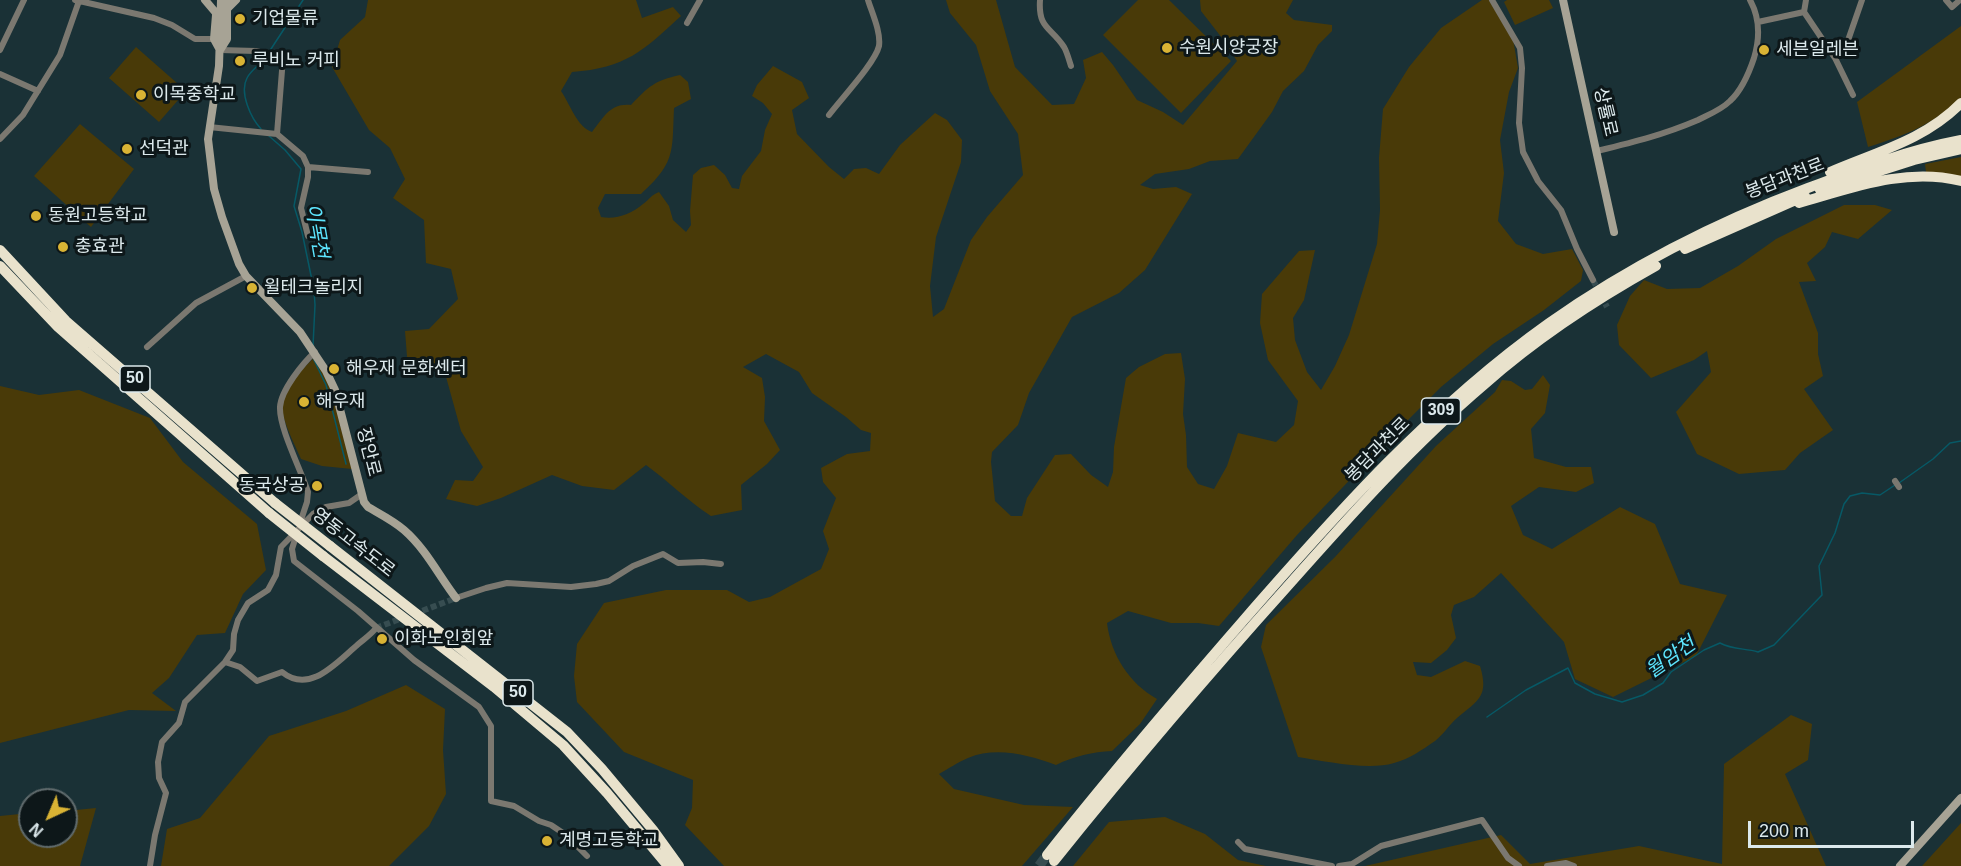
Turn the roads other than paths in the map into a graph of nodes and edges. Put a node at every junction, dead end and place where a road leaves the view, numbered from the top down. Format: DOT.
graph roads {
  1 [pos="24,0"];
  2 [pos="205,0"];
  3 [pos="216,0"];
  4 [pos="221,0"];
  5 [pos="236,0"];
  6 [pos="700,0"];
  7 [pos="868,0"];
  8 [pos="1041,0"];
  9 [pos="1492,0"];
  10 [pos="1563,0"];
  11 [pos="1749,0"];
  12 [pos="1806,0"];
  13 [pos="1862,0"];
  14 [pos="1946,0"];
  15 [pos="1960,0"];
  16 [pos="77,1"];
  17 [pos="227,4"];
  18 [pos="1804,12"];
  19 [pos="216,14"];
  20 [pos="1758,22"];
  21 [pos="687,23"];
  22 [pos="214,39"];
  23 [pos="0,50"];
  24 [pos="220,50"];
  25 [pos="1835,58"];
  26 [pos="1071,66"];
  27 [pos="0,74"];
  28 [pos="38,91"];
  29 [pos="1853,95"];
  30 [pos="1961,103"];
  31 [pos="829,115"];
  32 [pos="209,127"];
  33 [pos="277,134"];
  34 [pos="0,140"];
  35 [pos="1961,140"];
  36 [pos="1961,150"];
  37 [pos="1597,151"];
  38 [pos="308,167"];
  39 [pos="368,172"];
  40 [pos="1961,181"];
  41 [pos="1780,202"];
  42 [pos="1614,232"];
  43 [pos="308,236"];
  44 [pos="0,248"];
  45 [pos="4,263"];
  46 [pos="246,276"];
  47 [pos="1593,280"];
  48 [pos="147,347"];
  49 [pos="315,352"];
  50 [pos="362,494"];
  51 [pos="298,528"];
  52 [pos="722,564"];
  53 [pos="456,598"];
  54 [pos="376,628"];
  55 [pos="225,663"];
  56 [pos="1961,798"];
  57 [pos="1961,806"];
  58 [pos="1238,842"];
  59 [pos="587,856"];
  60 [pos="1051,858"];
  61 [pos="150,866"];
  62 [pos="668,866"];
  63 [pos="679,866"];
  64 [pos="1332,866"];
  65 [pos="1339,866"];
  66 [pos="1519,866"];
  67 [pos="1547,866"];
  68 [pos="1574,866"];
  69 [pos="1900,866"];
  70 [pos="1907,866"];
  1 -- 23 [label="street"];
  2 -- 19 [label="street"];
  3 -- 19 [label="street"];
  4 -- 24 [label="street, 장안로"];
  5 -- 17 [label="street"];
  6 -- 21 [label="street"];
  7 -- 31 [label="street"];
  8 -- 26 [label="street"];
  9 -- 47 [label="street"];
  10 -- 37 [label="street, 상률로"];
  11 -- 20 [label="street"];
  12 -- 18 [label="street"];
  13 -- 25 [label="street"];
  14 -- 15 [label="street"];
  16 -- 22 [label="street"];
  16 -- 28 [label="street"];
  17 -- 24 [label="street"];
  18 -- 20 [label="street"];
  18 -- 25 [label="street"];
  19 -- 22 [label="street"];
  20 -- 37 [label="street"];
  22 -- 24 [label="street"];
  24 -- 32 [label="street, 장안로"];
  24 -- 33 [label="street"];
  25 -- 29 [label="street"];
  27 -- 28 [label="street"];
  28 -- 34 [label="street"];
  30 -- 41 [label="highway"];
  32 -- 33 [label="street"];
  32 -- 46 [label="street, 장안로"];
  33 -- 38 [label="street"];
  35 -- 41 [label="highway, 봉담과천로 / 309"];
  36 -- 41 [label="highway, 봉담과천로 / 309"];
  37 -- 42 [label="street, 상률로"];
  38 -- 39 [label="street"];
  38 -- 43 [label="street"];
  40 -- 41 [label="highway"];
  41 -- 60 [label="highway, 봉담과천로 / 309"];
  44 -- 45 [label="highway, 영동고속도로 / 50"];
  45 -- 62 [label="highway, 영동고속도로 / 50, bridge"];
  45 -- 63 [label="highway, 영동고속도로 / 50, bridge"];
  46 -- 48 [label="street"];
  46 -- 49 [label="street, 장안로"];
  49 -- 50 [label="street, 장안로"];
  49 -- 51 [label="street"];
  50 -- 51 [label="street"];
  50 -- 53 [label="street, 장안로"];
  51 -- 54 [label="street"];
  51 -- 55 [label="street"];
  52 -- 53 [label="street, 장안로"];
  54 -- 55 [label="street"];
  54 -- 59 [label="street"];
  55 -- 61 [label="street"];
  56 -- 69 [label="street"];
  57 -- 70 [label="street"];
  58 -- 64 [label="street"];
  65 -- 66 [label="street"];
  67 -- 68 [label="street"];
}
